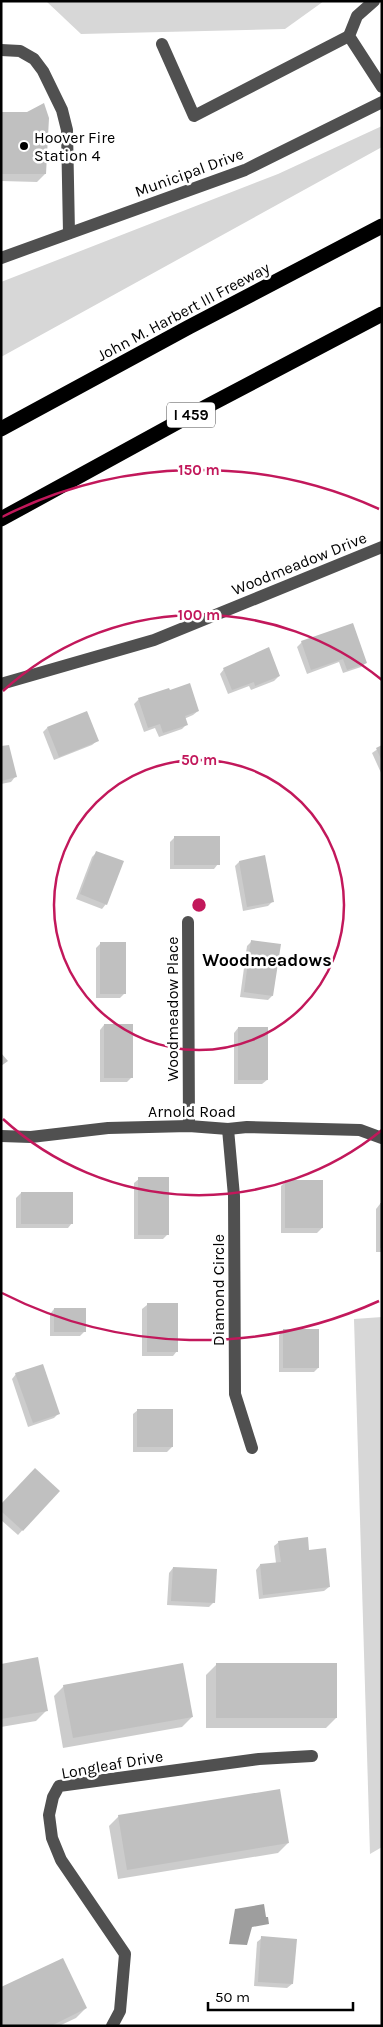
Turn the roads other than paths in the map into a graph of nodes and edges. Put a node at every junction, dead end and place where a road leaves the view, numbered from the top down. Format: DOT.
graph roads {
  1 [pos="374,1"];
  2 [pos="349,36"];
  3 [pos="162,44"];
  4 [pos="1,50"];
  5 [pos="382,88"];
  6 [pos="382,102"];
  7 [pos="382,226"];
  8 [pos="69,233"];
  9 [pos="1,258"];
  10 [pos="382,314"];
  11 [pos="1,429"];
  12 [pos="1,519"];
  13 [pos="382,547"];
  14 [pos="1,684"];
  15 [pos="188,922"];
  16 [pos="189,1126"];
  17 [pos="228,1129"];
  18 [pos="1,1136"];
  19 [pos="382,1138"];
  20 [pos="252,1448"];
  21 [pos="312,1756"];
  22 [pos="112,2026"];
  1 -- 2 [label="street"];
  2 -- 3 [label="street"];
  2 -- 5 [label="street"];
  4 -- 8 [label="street"];
  6 -- 8 [label="street, Municipal Drive"];
  7 -- 11 [label="highway, John M. Harbert III Freeway"];
  8 -- 9 [label="street, Municipal Drive"];
  10 -- 12 [label="highway, I 459"];
  13 -- 14 [label="street, Woodmeadow Drive"];
  15 -- 16 [label="street, Woodmeadow Place"];
  16 -- 17 [label="street, Arnold Road"];
  16 -- 18 [label="street, Arnold Road"];
  17 -- 19 [label="street, Arnold Road"];
  17 -- 20 [label="street, Diamond Circle"];
  21 -- 22 [label="street, Longleaf Drive"];
}
